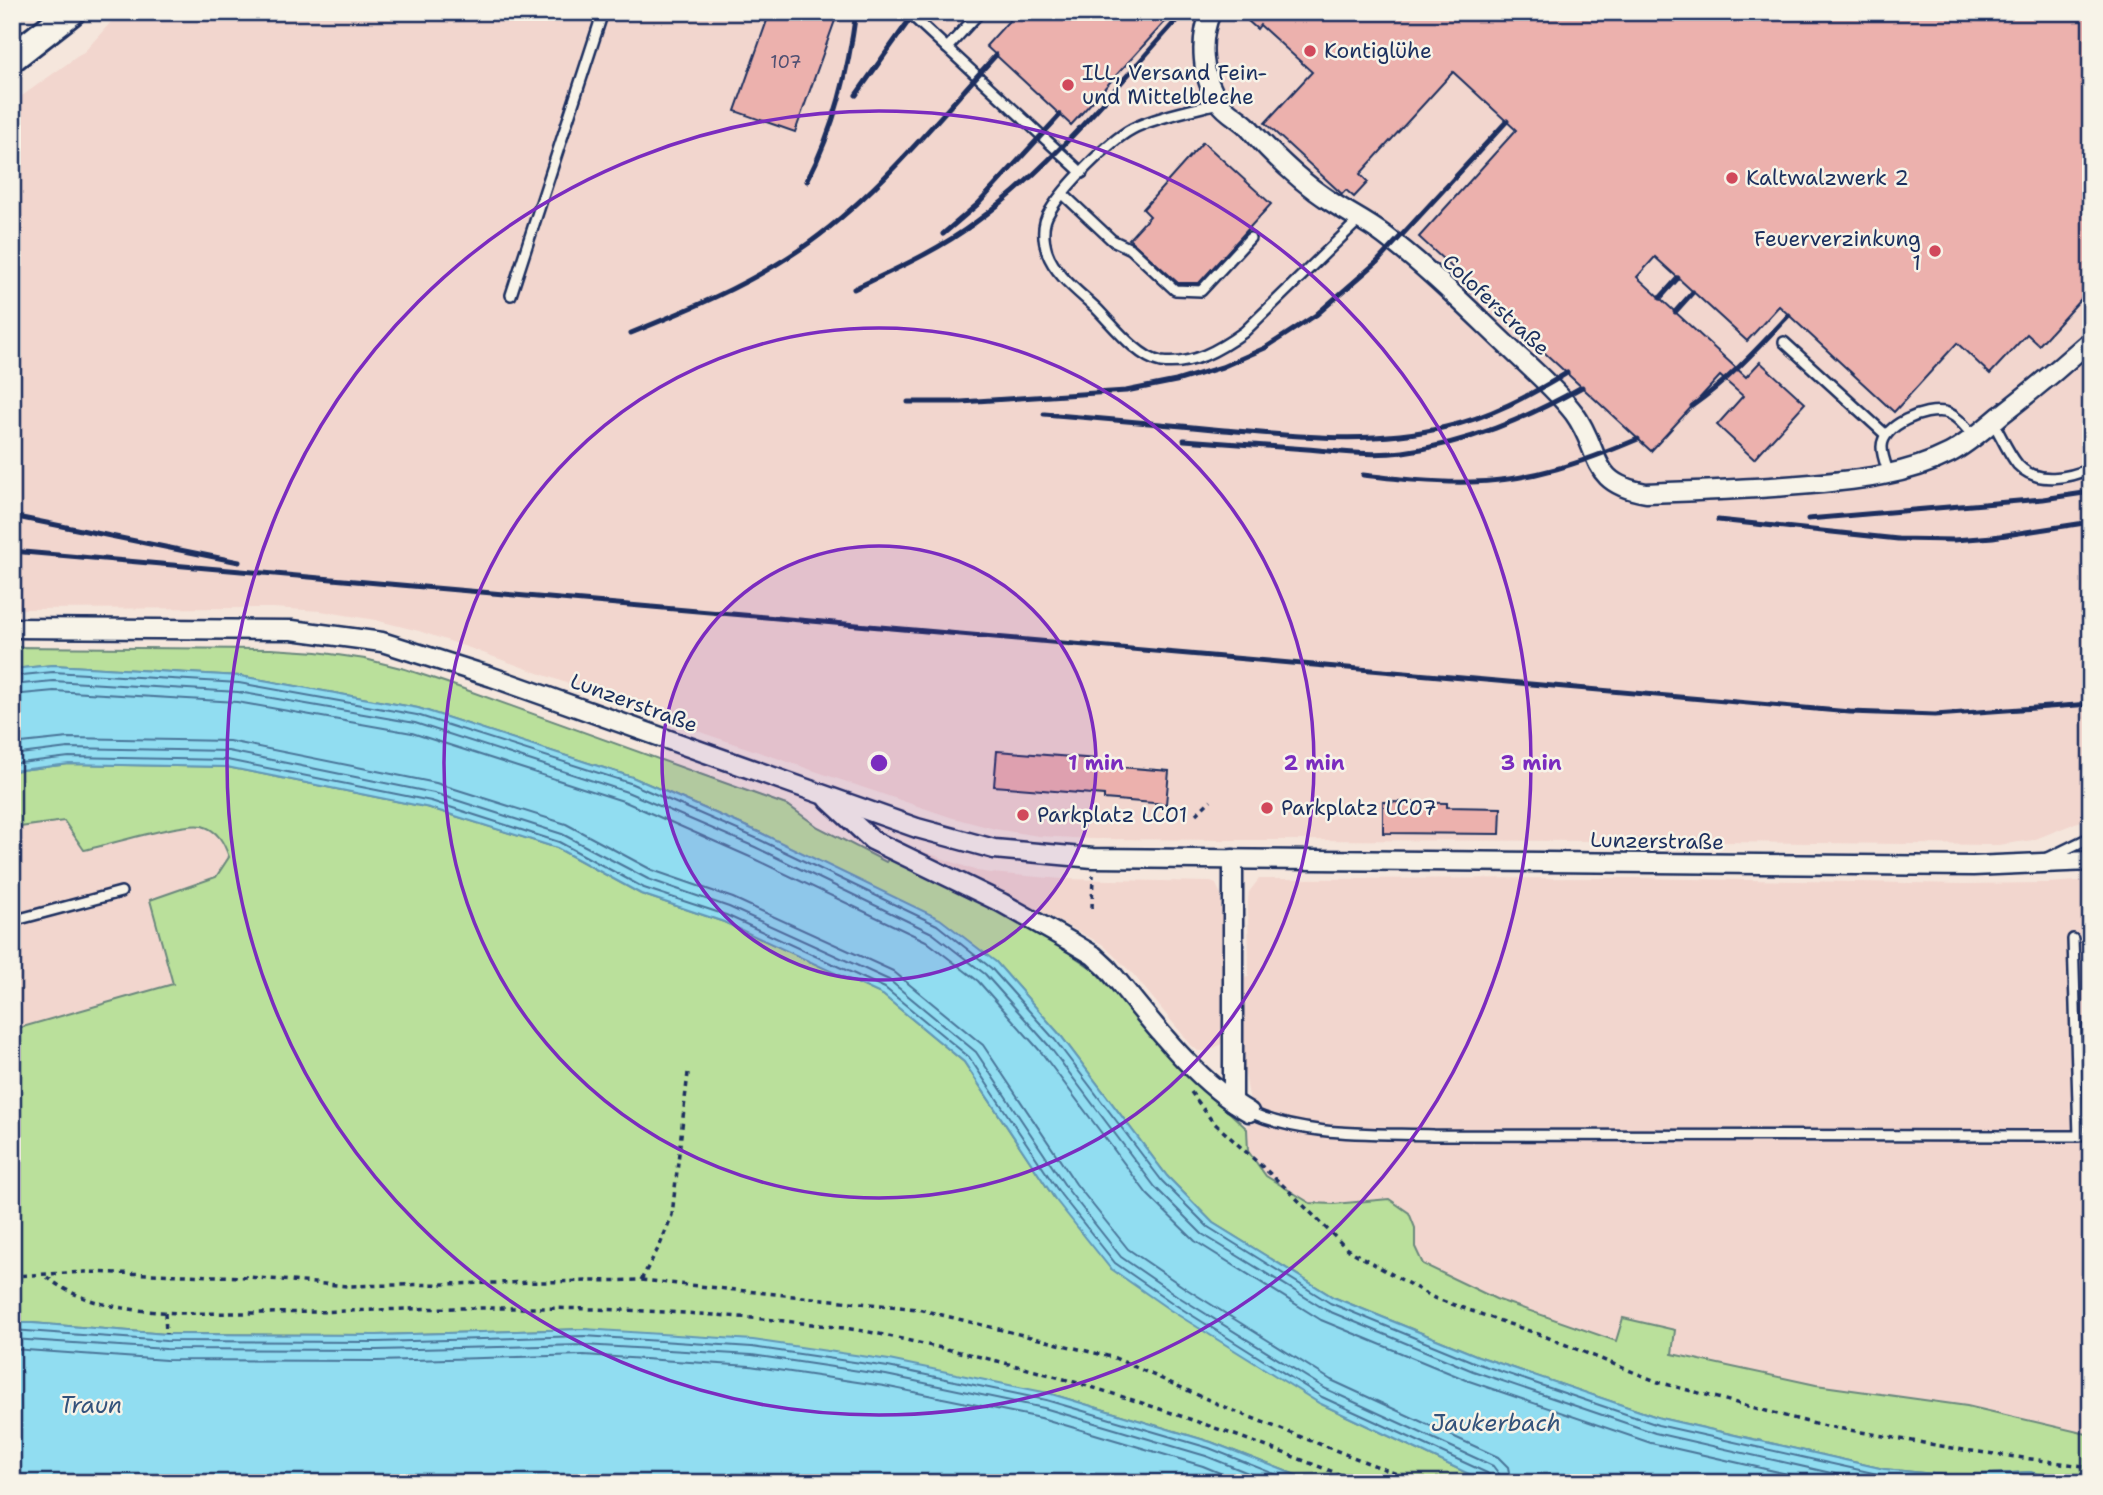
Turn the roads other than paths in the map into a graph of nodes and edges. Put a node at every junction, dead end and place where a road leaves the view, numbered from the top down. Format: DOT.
graph roads {
  1 [pos="71,12"];
  2 [pos="603,12"];
  3 [pos="908,12"];
  4 [pos="981,12"];
  5 [pos="1211,12"];
  6 [pos="947,48"];
  7 [pos="12,58"];
  8 [pos="1219,103"];
  9 [pos="1082,173"];
  10 [pos="1063,194"];
  11 [pos="1360,219"];
  12 [pos="1250,238"];
  13 [pos="510,295"];
  14 [pos="2091,340"];
  15 [pos="1784,342"];
  16 [pos="1993,422"];
  17 [pos="1885,434"];
  18 [pos="1974,437"];
  19 [pos="2091,468"];
  20 [pos="1889,474"];
  21 [pos="12,628"];
  22 [pos="824,795"];
  23 [pos="2091,837"];
  24 [pos="1233,859"];
  25 [pos="2087,859"];
  26 [pos="2034,865"];
  27 [pos="121,892"];
  28 [pos="12,921"];
  29 [pos="2073,939"];
  30 [pos="1233,1102"];
  31 [pos="1249,1112"];
  1 -- 7 [label="street"];
  2 -- 13 [label="lane"];
  3 -- 6 [label="lane"];
  4 -- 6 [label="lane"];
  5 -- 8 [label="street"];
  6 -- 9 [label="lane"];
  8 -- 9 [label="lane"];
  8 -- 11 [label="street, Coloferstraße"];
  9 -- 10 [label="lane"];
  10 -- 11 [label="lane"];
  10 -- 12 [label="lane"];
  11 -- 20 [label="street, Coloferstraße"];
  14 -- 16 [label="street, Coloferstraße"];
  15 -- 17 [label="lane"];
  16 -- 18 [label="street, Coloferstraße"];
  16 -- 19 [label="lane"];
  17 -- 18 [label="lane"];
  17 -- 20 [label="lane"];
  18 -- 20 [label="street, Coloferstraße"];
  21 -- 22 [label="street, Lunzerstraße"];
  22 -- 24 [label="street, Lunzerstraße"];
  22 -- 30 [label="street"];
  23 -- 26 [label="lane"];
  24 -- 26 [label="street, Lunzerstraße"];
  24 -- 30 [label="street"];
  25 -- 26 [label="street, Lunzerstraße"];
  27 -- 28 [label="lane"];
  29 -- 31 [label="lane"];
  30 -- 31 [label="street"];
}
